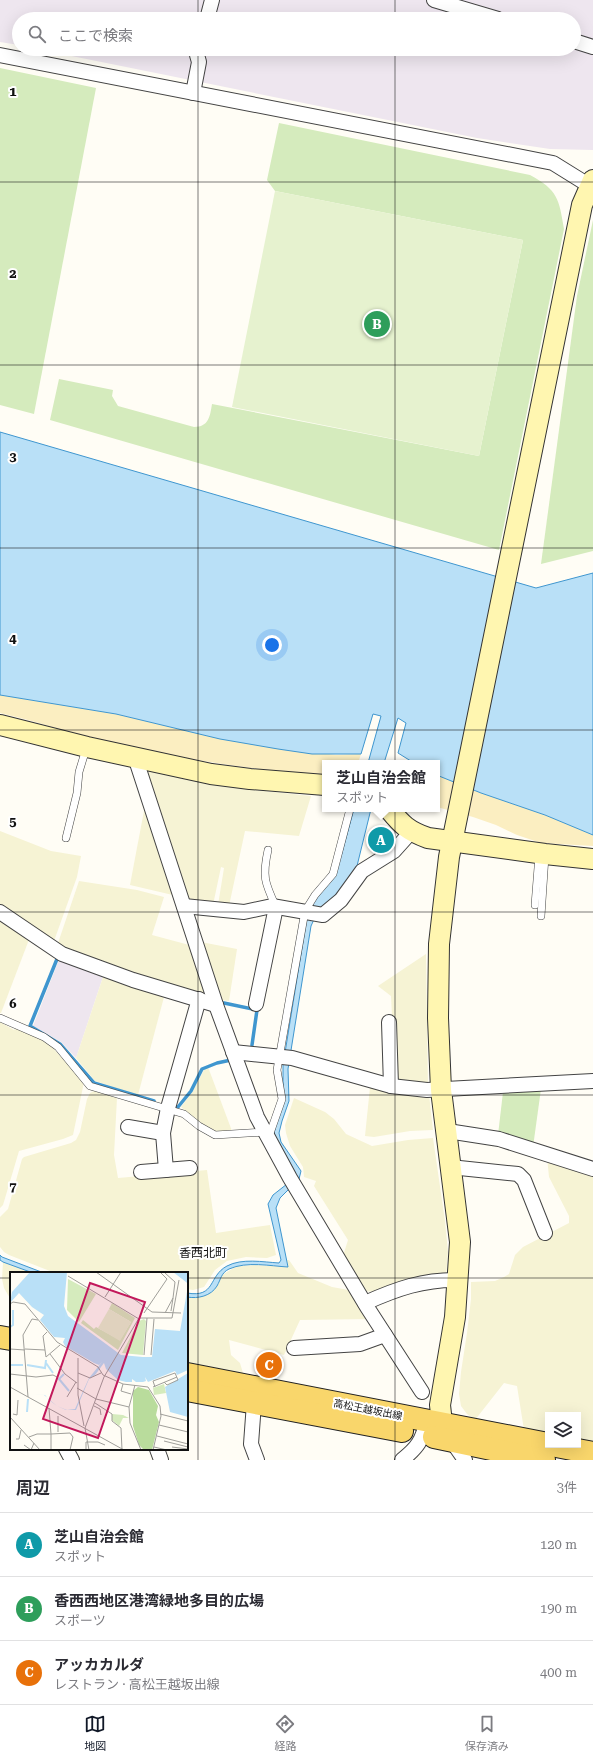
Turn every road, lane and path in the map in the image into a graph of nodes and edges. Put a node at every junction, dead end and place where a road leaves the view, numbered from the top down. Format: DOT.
graph roads {
  1 [pos="212,0"];
  2 [pos="434,0"];
  3 [pos="209,12"];
  4 [pos="474,12"];
  5 [pos="581,43"];
  6 [pos="593,47"];
  7 [pos="0,55"];
  8 [pos="197,56"];
  9 [pos="193,93"];
  10 [pos="591,183"];
  11 [pos="0,725"];
  12 [pos="87,747"];
  13 [pos="135,757"];
  14 [pos="322,785"];
  15 [pos="349,812"];
  16 [pos="392,812"];
  17 [pos="411,832"];
  18 [pos="66,838"];
  19 [pos="453,842"];
  20 [pos="268,850"];
  21 [pos="542,854"];
  22 [pos="593,859"];
  23 [pos="535,905"];
  24 [pos="184,906"];
  25 [pos="276,907"];
  26 [pos="0,912"];
  27 [pos="312,913"];
  28 [pos="541,916"];
  29 [pos="199,999"];
  30 [pos="256,1004"];
  31 [pos="216,1005"];
  32 [pos="0,1018"];
  33 [pos="388,1022"];
  34 [pos="233,1052"];
  35 [pos="286,1057"];
  36 [pos="593,1081"];
  37 [pos="391,1086"];
  38 [pos="441,1090"];
  39 [pos="168,1108"];
  40 [pos="128,1127"];
  41 [pos="163,1133"];
  42 [pos="446,1133"];
  43 [pos="267,1136"];
  44 [pos="450,1167"];
  45 [pos="190,1168"];
  46 [pos="593,1168"];
  47 [pos="166,1170"];
  48 [pos="141,1172"];
  49 [pos="545,1233"];
  50 [pos="459,1280"];
  51 [pos="365,1303"];
  52 [pos="385,1335"];
  53 [pos="0,1337"];
  54 [pos="10,1339"];
  55 [pos="294,1348"];
  56 [pos="0,1352"];
  57 [pos="10,1354"];
  58 [pos="188,1374"];
  59 [pos="188,1390"];
  60 [pos="422,1392"];
  61 [pos="283,1400"];
  62 [pos="254,1403"];
  63 [pos="436,1430"];
  64 [pos="545,1444"];
  65 [pos="567,1448"];
  66 [pos="67,1450"];
  67 [pos="157,1450"];
  68 [pos="593,1453"];
  69 [pos="72,1460"];
  70 [pos="160,1460"];
  71 [pos="257,1460"];
  72 [pos="402,1460"];
  73 [pos="465,1460"];
  74 [pos="544,1460"];
  1 -- 3 [label="street"];
  2 -- 4 [label="street"];
  5 -- 6 [label="street"];
  7 -- 9 [label="street"];
  8 -- 9 [label="street"];
  9 -- 10 [label="street"];
  10 -- 19 [label="street"];
  11 -- 12 [label="street"];
  12 -- 13 [label="street"];
  12 -- 18 [label="lane"];
  13 -- 14 [label="street"];
  13 -- 24 [label="street"];
  15 -- 27 [label="lane"];
  16 -- 17 [label="street"];
  17 -- 19 [label="street"];
  17 -- 27 [label="street"];
  19 -- 21 [label="street"];
  19 -- 38 [label="street"];
  20 -- 25 [label="lane"];
  21 -- 22 [label="street"];
  21 -- 23 [label="lane"];
  21 -- 28 [label="lane"];
  24 -- 25 [label="street"];
  24 -- 31 [label="street"];
  25 -- 27 [label="street"];
  25 -- 30 [label="street"];
  26 -- 29 [label="street"];
  27 -- 35 [label="lane"];
  29 -- 31 [label="street"];
  29 -- 39 [label="street"];
  31 -- 34 [label="street"];
  32 -- 39 [label="lane"];
  33 -- 37 [label="street"];
  34 -- 35 [label="street"];
  34 -- 43 [label="street"];
  35 -- 37 [label="street"];
  35 -- 43 [label="lane"];
  36 -- 38 [label="street"];
  37 -- 38 [label="street"];
  38 -- 42 [label="street"];
  39 -- 41 [label="street"];
  39 -- 43 [label="lane"];
  40 -- 41 [label="street"];
  41 -- 47 [label="street"];
  42 -- 44 [label="street"];
  42 -- 46 [label="street"];
  43 -- 51 [label="street"];
  44 -- 49 [label="street"];
  44 -- 50 [label="street"];
  45 -- 47 [label="street"];
  47 -- 48 [label="street"];
  50 -- 51 [label="street"];
  50 -- 63 [label="street"];
  51 -- 52 [label="street"];
  52 -- 55 [label="street"];
  52 -- 60 [label="street"];
  53 -- 54 [label="main road"];
  56 -- 57 [label="main road"];
  58 -- 61 [label="main road, 高松王越坂出線"];
  59 -- 62 [label="main road, 高松王越坂出線"];
  61 -- 62 [label="main road, 高松王越坂出線"];
  61 -- 63 [label="main road, 高松王越坂出線"];
  62 -- 71 [label="street"];
  63 -- 64 [label="main road, 高松王越坂出線"];
  63 -- 72 [label="street"];
  63 -- 73 [label="street"];
  63 -- 74 [label="main road, 高松王越坂出線"];
  65 -- 68 [label="main road"];
  66 -- 69 [label="street"];
  67 -- 70 [label="street"];
}
